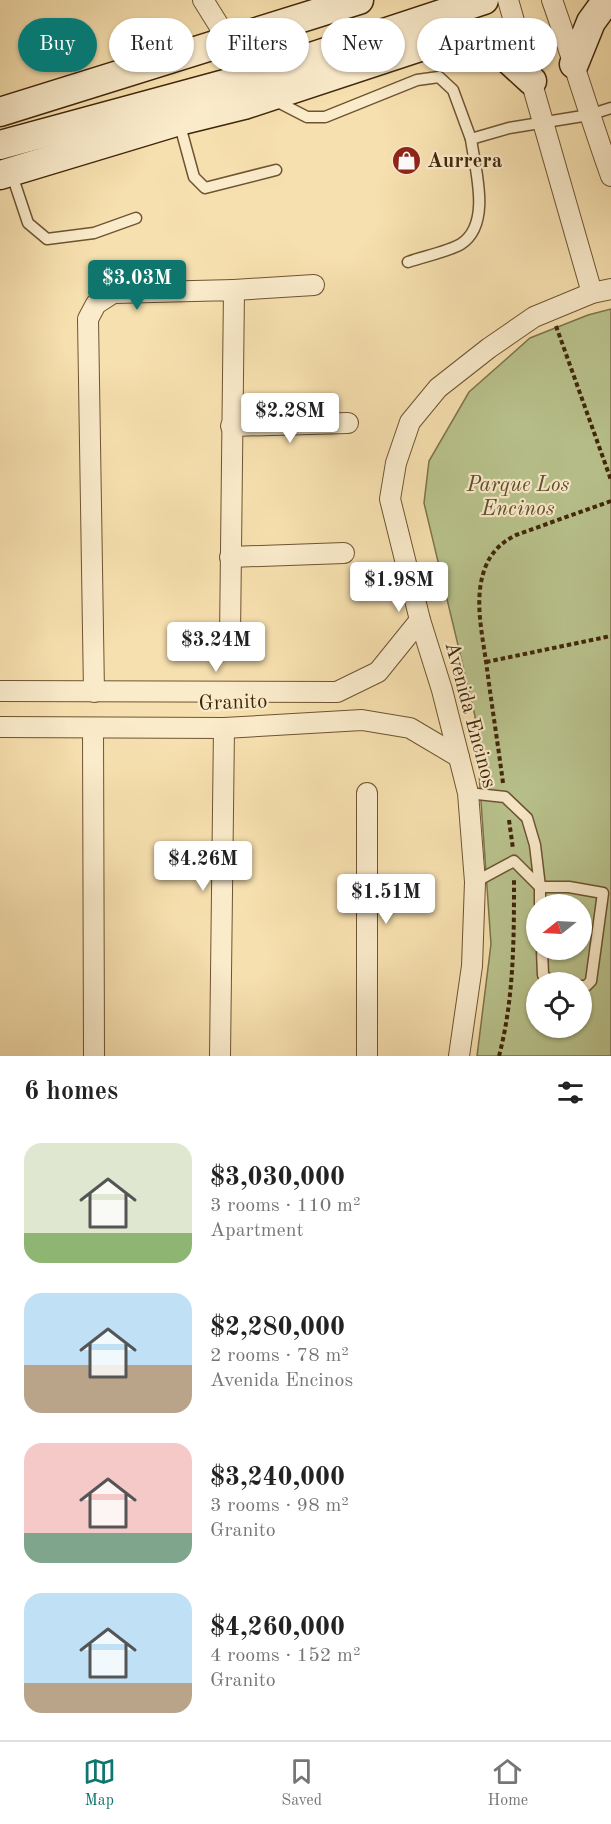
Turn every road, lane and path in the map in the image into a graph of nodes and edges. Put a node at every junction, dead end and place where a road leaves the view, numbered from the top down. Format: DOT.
graph roads {
  1 [pos="203,0"];
  2 [pos="359,0"];
  3 [pos="484,0"];
  4 [pos="508,0"];
  5 [pos="552,0"];
  6 [pos="607,0"];
  7 [pos="214,18"];
  8 [pos="300,18"];
  9 [pos="206,48"];
  10 [pos="574,64"];
  11 [pos="244,72"];
  12 [pos="247,78"];
  13 [pos="532,81"];
  14 [pos="268,97"];
  15 [pos="611,108"];
  16 [pos="0,112"];
  17 [pos="589,115"];
  18 [pos="179,121"];
  19 [pos="544,124"];
  20 [pos="471,139"];
  21 [pos="0,145"];
  22 [pos="276,170"];
  23 [pos="6,174"];
  24 [pos="611,176"];
  25 [pos="136,218"];
  26 [pos="408,262"];
  27 [pos="314,285"];
  28 [pos="234,290"];
  29 [pos="602,291"];
  30 [pos="550,310"];
  31 [pos="348,423"];
  32 [pos="231,426"];
  33 [pos="611,480"];
  34 [pos="611,501"];
  35 [pos="344,553"];
  36 [pos="230,557"];
  37 [pos="420,620"];
  38 [pos="611,636"];
  39 [pos="230,637"];
  40 [pos="486,662"];
  41 [pos="0,691"];
  42 [pos="94,692"];
  43 [pos="0,727"];
  44 [pos="93,728"];
  45 [pos="224,728"];
  46 [pos="459,757"];
  47 [pos="367,793"];
  48 [pos="468,793"];
  49 [pos="506,797"];
  50 [pos="514,861"];
  51 [pos="475,882"];
  52 [pos="540,887"];
  53 [pos="540,894"];
  54 [pos="592,974"];
  55 [pos="94,1056"];
  56 [pos="220,1056"];
  57 [pos="367,1056"];
  58 [pos="459,1056"];
  59 [pos="499,1056"];
  1 -- 7 [label="street"];
  2 -- 8 [label="main road"];
  3 -- 12 [label="main road"];
  4 -- 13 [label="street"];
  5 -- 10 [label="street"];
  6 -- 10 [label="main road"];
  9 -- 16 [label="main road"];
  10 -- 17 [label="street"];
  11 -- 12 [label="street"];
  12 -- 21 [label="main road"];
  13 -- 14 [label="main road"];
  13 -- 19 [label="street"];
  14 -- 18 [label="main road"];
  14 -- 20 [label="lane"];
  15 -- 17 [label="lane"];
  17 -- 19 [label="lane"];
  17 -- 24 [label="street"];
  18 -- 22 [label="lane"];
  18 -- 23 [label="main road"];
  19 -- 20 [label="lane"];
  19 -- 29 [label="street"];
  20 -- 26 [label="lane"];
  23 -- 25 [label="lane"];
  27 -- 28 [label="street"];
  28 -- 32 [label="street"];
  28 -- 42 [label="street"];
  29 -- 30 [label="street, Avenida Encinos"];
  30 -- 33 [label="path"];
  30 -- 37 [label="street, Avenida Encinos"];
  31 -- 32 [label="street"];
  32 -- 36 [label="street"];
  34 -- 40 [label="path"];
  35 -- 36 [label="street"];
  36 -- 39 [label="street"];
  37 -- 42 [label="street, Granito"];
  37 -- 46 [label="street, Avenida Encinos"];
  38 -- 40 [label="path"];
  40 -- 49 [label="path"];
  41 -- 42 [label="street, Granito"];
  43 -- 44 [label="street, Granito"];
  44 -- 45 [label="street, Granito"];
  44 -- 55 [label="street"];
  45 -- 46 [label="street, Granito"];
  45 -- 56 [label="street"];
  46 -- 48 [label="street, Avenida Encinos"];
  47 -- 57 [label="street"];
  48 -- 49 [label="lane"];
  48 -- 51 [label="street, Avenida Encinos"];
  49 -- 50 [label="path"];
  49 -- 52 [label="lane"];
  50 -- 51 [label="lane"];
  50 -- 52 [label="lane"];
  50 -- 59 [label="path"];
  51 -- 58 [label="street, Avenida Encinos"];
  52 -- 53 [label="lane"];
  52 -- 54 [label="lane"];
}
